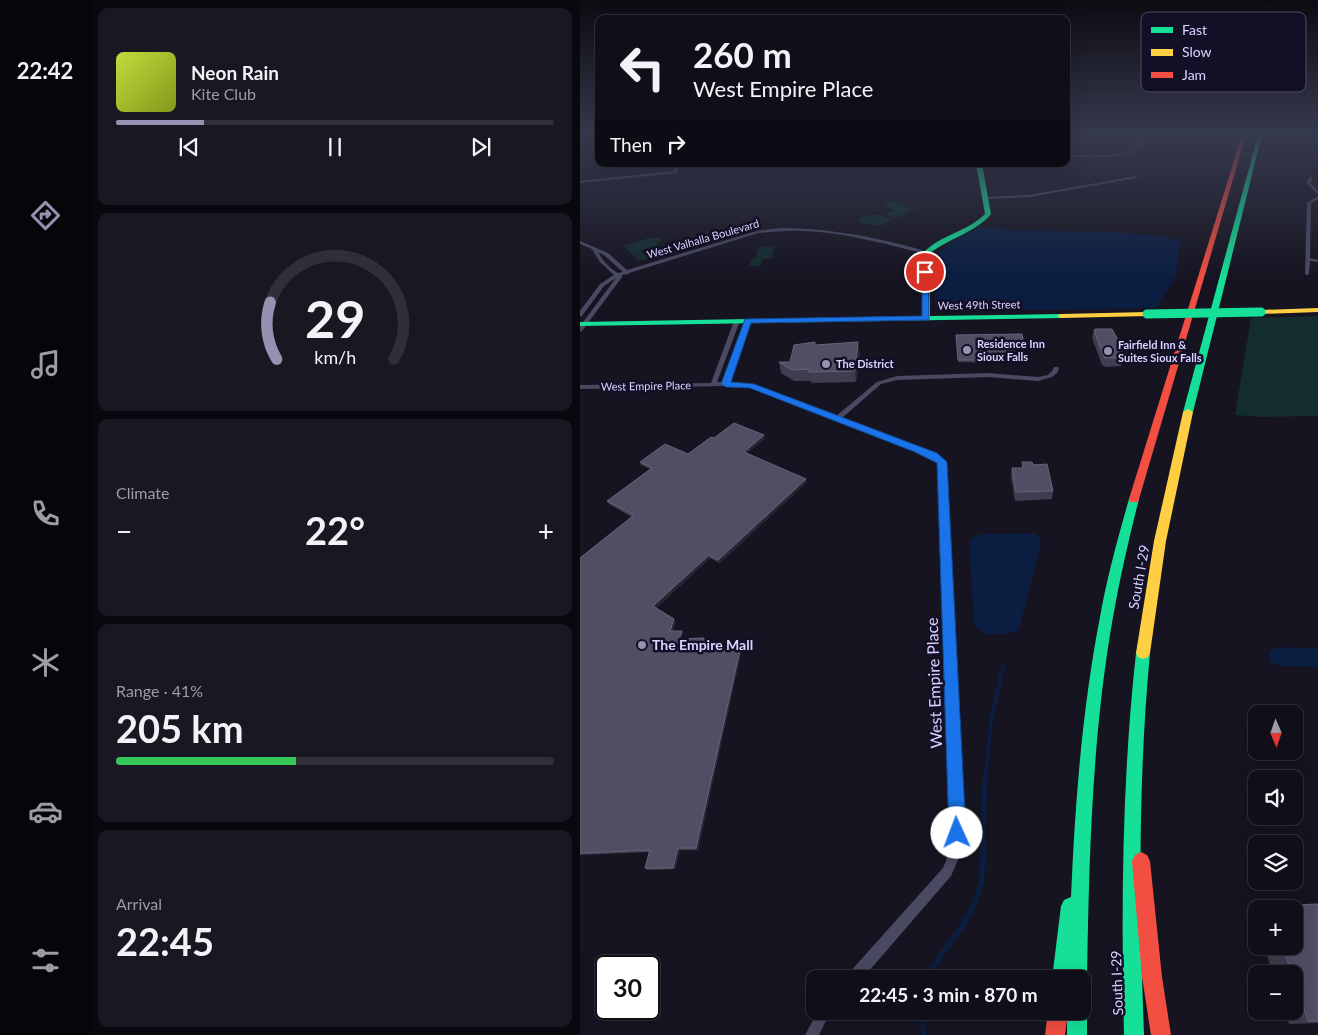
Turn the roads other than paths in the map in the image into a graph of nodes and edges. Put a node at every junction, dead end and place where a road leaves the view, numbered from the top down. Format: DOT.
graph roads {
  1 [pos="984,183"];
  2 [pos="1100,183"];
  3 [pos="1229,183"];
  4 [pos="1247,183"];
  5 [pos="1308,183"];
  6 [pos="1318,193"];
  7 [pos="1318,197"];
  8 [pos="987,198"];
  9 [pos="580,242"];
  10 [pos="594,249"];
  11 [pos="926,253"];
  12 [pos="1307,259"];
  13 [pos="1318,261"];
  14 [pos="628,272"];
  15 [pos="1307,274"];
  16 [pos="619,276"];
  17 [pos="1318,310"];
  18 [pos="926,318"];
  19 [pos="742,321"];
  20 [pos="581,323"];
  21 [pos="1056,368"];
  22 [pos="713,384"];
  23 [pos="726,384"];
  24 [pos="580,387"];
  25 [pos="838,418"];
  26 [pos="1088,750"];
  27 [pos="1134,782"];
  28 [pos="861,970"];
  29 [pos="1063,970"];
  30 [pos="1077,970"];
  31 [pos="820,1020"];
  32 [pos="1057,1020"];
  33 [pos="1077,1020"];
  34 [pos="812,1035"];
  35 [pos="1055,1035"];
  36 [pos="1077,1035"];
  37 [pos="1134,1035"];
  38 [pos="1161,1035"];
  1 -- 8 [label="main road"];
  2 -- 8 [label="street"];
  3 -- 26 [label="main road, South I-29"];
  4 -- 27 [label="main road, South I-29"];
  5 -- 6 [label="street"];
  7 -- 12 [label="street"];
  8 -- 11 [label="main road"];
  9 -- 10 [label="street"];
  10 -- 14 [label="street"];
  10 -- 16 [label="street"];
  11 -- 14 [label="street, West Valhalla Boulevard"];
  11 -- 18 [label="main road"];
  12 -- 13 [label="street"];
  12 -- 15 [label="street"];
  14 -- 16 [label="street, West Valhalla Boulevard"];
  16 -- 20 [label="street, West Valhalla Boulevard"];
  16 -- 20 [label="street, West Valhalla Boulevard"];
  17 -- 18 [label="main road, West 49th Street, bridge"];
  18 -- 19 [label="main road, West 49th Street"];
  19 -- 20 [label="main road, West 49th Street"];
  19 -- 22 [label="street"];
  19 -- 23 [label="street"];
  21 -- 25 [label="street"];
  22 -- 23 [label="street, West Empire Place"];
  22 -- 24 [label="street, West Empire Place"];
  23 -- 25 [label="street, West Empire Place"];
  25 -- 28 [label="street, West Empire Place"];
  26 -- 29 [label="main road"];
  26 -- 30 [label="main road, South I-29"];
  27 -- 37 [label="main road, South I-29"];
  27 -- 38 [label="main road"];
  31 -- 34 [label="street"];
  32 -- 35 [label="main road"];
  33 -- 36 [label="main road"];
}
